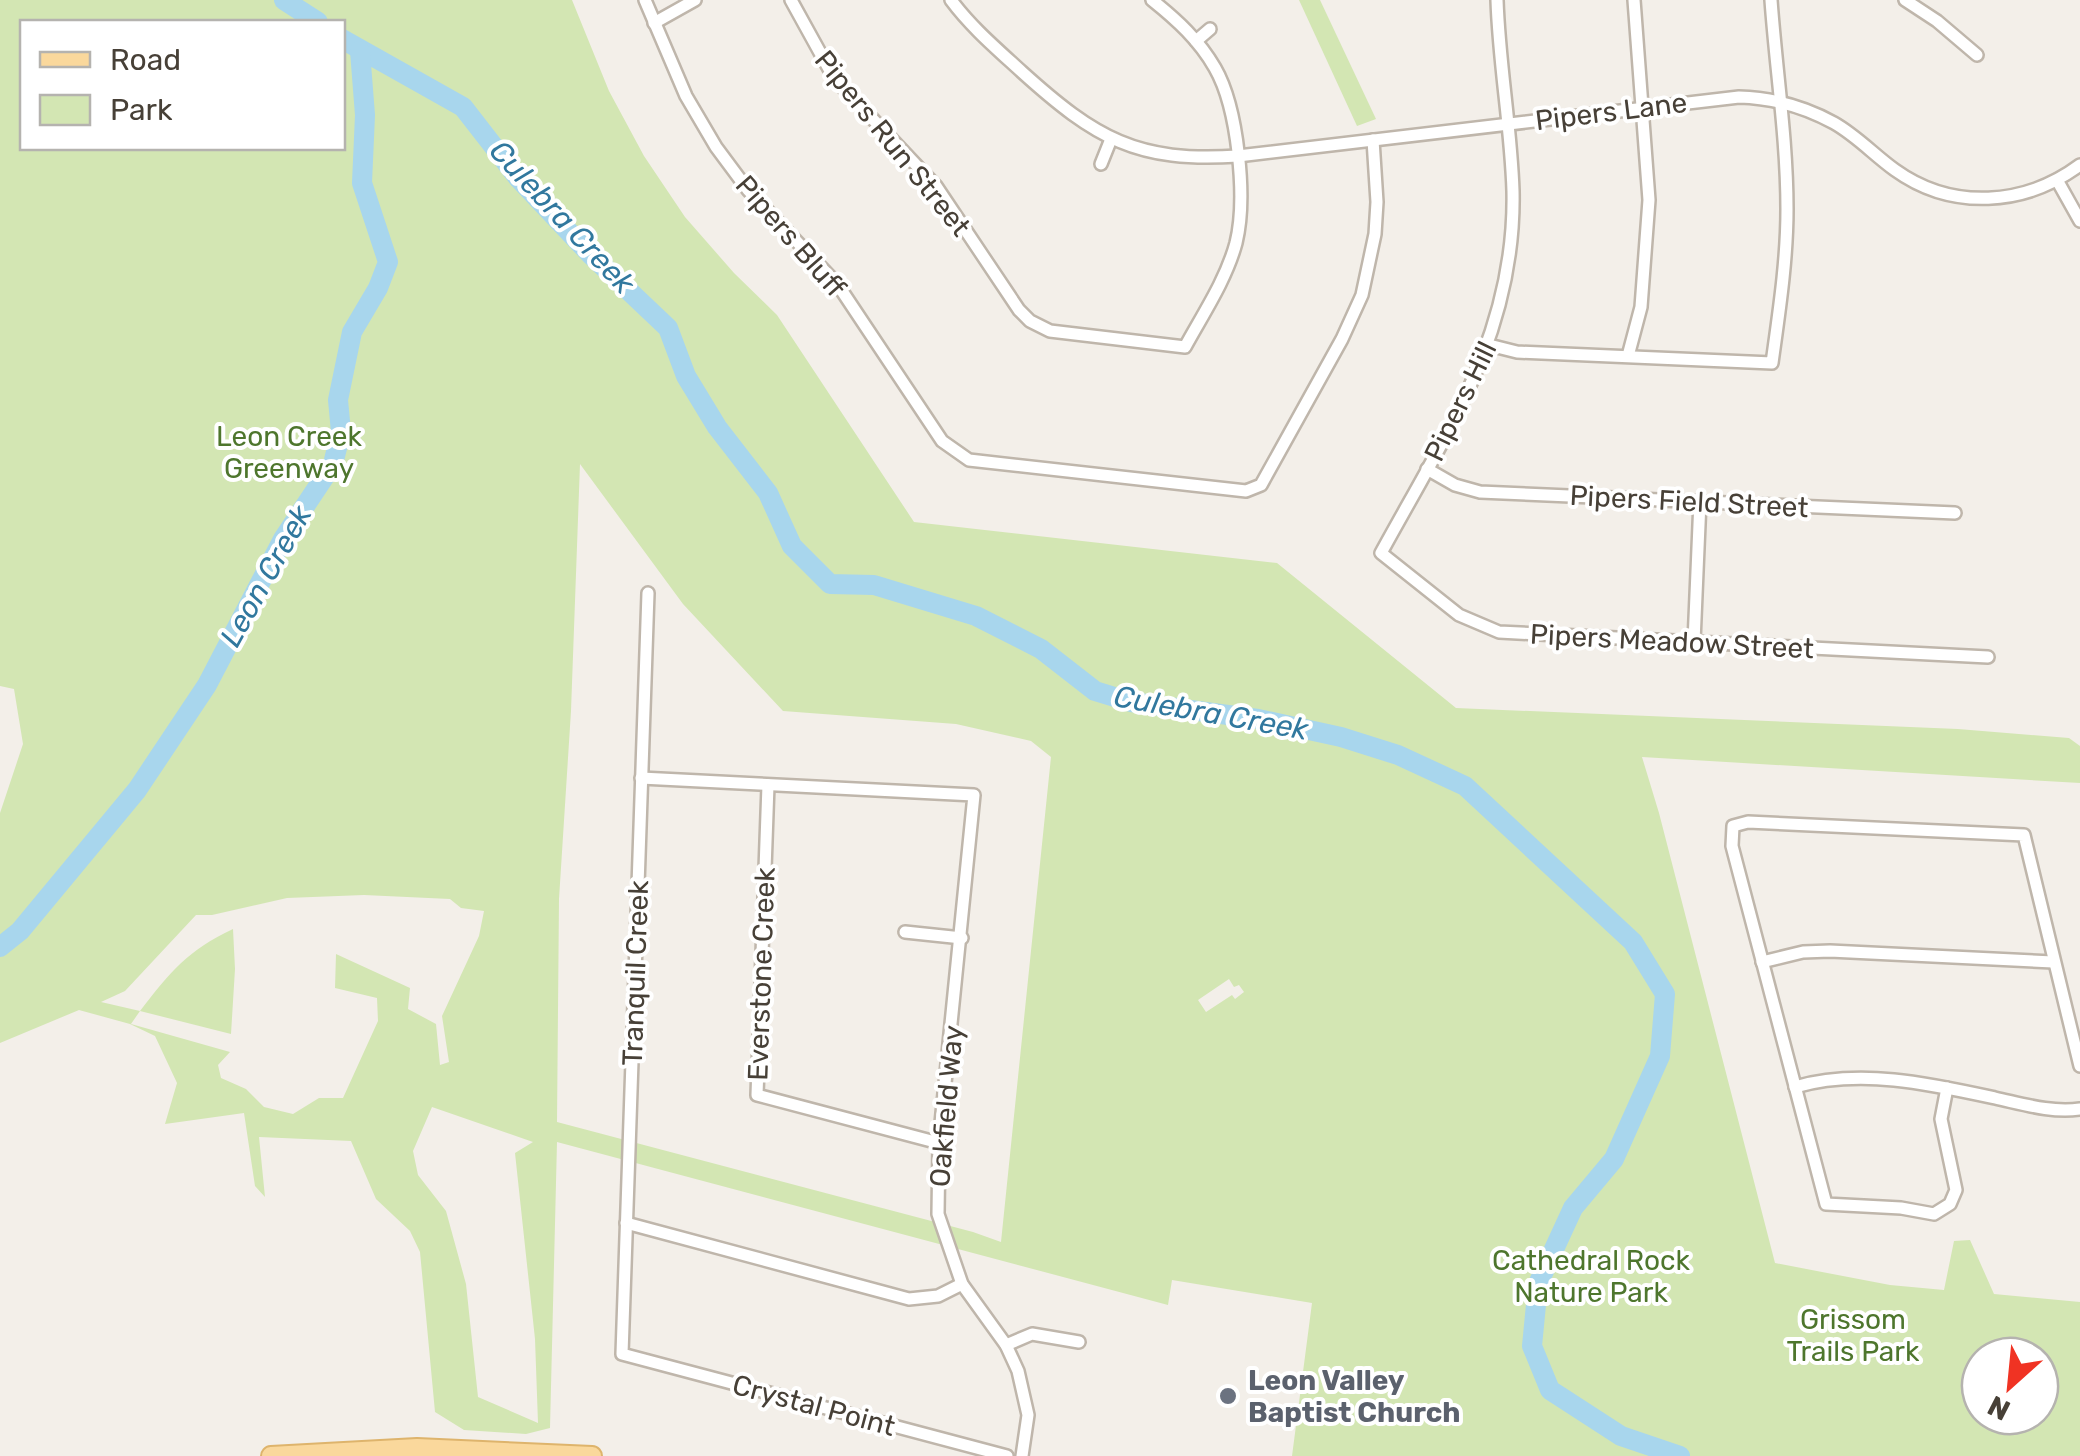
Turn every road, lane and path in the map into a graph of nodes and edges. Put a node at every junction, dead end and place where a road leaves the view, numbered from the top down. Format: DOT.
graph roads {
  1 [pos="645,0"];
  2 [pos="695,0"];
  3 [pos="791,0"];
  4 [pos="950,0"];
  5 [pos="1152,0"];
  6 [pos="1497,0"];
  7 [pos="1634,0"];
  8 [pos="1771,0"];
  9 [pos="1904,0"];
  10 [pos="654,23"];
  11 [pos="1210,29"];
  12 [pos="1196,41"];
  13 [pos="1977,55"];
  14 [pos="1780,102"];
  15 [pos="1643,106"];
  16 [pos="1507,124"];
  17 [pos="1111,139"];
  18 [pos="1372,140"];
  19 [pos="1238,156"];
  20 [pos="1100,164"];
  21 [pos="2080,165"];
  22 [pos="2058,180"];
  23 [pos="2080,221"];
  24 [pos="1488,345"];
  25 [pos="1628,356"];
  26 [pos="1427,469"];
  27 [pos="1700,501"];
  28 [pos="1955,513"];
  29 [pos="1381,553"];
  30 [pos="648,593"];
  31 [pos="1694,642"];
  32 [pos="1988,657"];
  33 [pos="642,778"];
  34 [pos="768,785"];
  35 [pos="905,932"];
  36 [pos="962,938"];
  37 [pos="1762,962"];
  38 [pos="2053,962"];
  39 [pos="2080,1066"];
  40 [pos="1795,1087"];
  41 [pos="1948,1088"];
  42 [pos="2080,1109"];
  43 [pos="939,1143"];
  44 [pos="626,1223"];
  45 [pos="962,1284"];
  46 [pos="1079,1342"];
  47 [pos="1006,1345"];
  48 [pos="622,1354"];
  49 [pos="272,1456"];
  50 [pos="592,1456"];
  51 [pos="1006,1456"];
  52 [pos="1022,1456"];
  1 -- 10 [label="street, Pipers Bluff"];
  2 -- 10 [label="street"];
  3 -- 19 [label="street, Pipers Run Street"];
  4 -- 17 [label="street, Pipers Lane"];
  5 -- 12 [label="street"];
  6 -- 16 [label="street, Pipers Hill"];
  7 -- 15 [label="street"];
  8 -- 14 [label="street"];
  9 -- 13 [label="street"];
  10 -- 18 [label="street, Pipers Bluff"];
  11 -- 12 [label="street"];
  12 -- 19 [label="street"];
  14 -- 15 [label="street, Pipers Lane"];
  14 -- 22 [label="street, Pipers Lane"];
  14 -- 25 [label="street"];
  15 -- 16 [label="street, Pipers Lane"];
  15 -- 25 [label="street"];
  16 -- 18 [label="street, Pipers Lane"];
  16 -- 24 [label="street, Pipers Hill"];
  17 -- 19 [label="street, Pipers Lane"];
  17 -- 20 [label="street"];
  18 -- 19 [label="street, Pipers Lane"];
  21 -- 22 [label="street, Pipers Lane"];
  22 -- 23 [label="street"];
  24 -- 25 [label="street"];
  24 -- 26 [label="street, Pipers Hill"];
  26 -- 27 [label="street, Pipers Field Street"];
  26 -- 29 [label="street, Pipers Hill"];
  27 -- 28 [label="street, Pipers Field Street"];
  27 -- 31 [label="street"];
  29 -- 31 [label="street, Pipers Meadow Street"];
  30 -- 33 [label="street, Tranquil Creek"];
  31 -- 32 [label="street, Pipers Meadow Street"];
  33 -- 34 [label="street"];
  33 -- 44 [label="street, Tranquil Creek"];
  34 -- 36 [label="street, Oakfield Way"];
  34 -- 43 [label="street, Everstone Creek"];
  35 -- 36 [label="street"];
  36 -- 43 [label="street, Oakfield Way"];
  37 -- 38 [label="street"];
  37 -- 38 [label="street"];
  37 -- 40 [label="street"];
  38 -- 39 [label="street"];
  40 -- 41 [label="street"];
  40 -- 41 [label="street"];
  41 -- 42 [label="street"];
  43 -- 45 [label="street, Oakfield Way"];
  44 -- 45 [label="street"];
  44 -- 48 [label="street, Tranquil Creek"];
  45 -- 47 [label="street, Oakfield Way"];
  46 -- 47 [label="street"];
  47 -- 52 [label="street, Oakfield Way"];
  48 -- 51 [label="street, Crystal Point"];
  49 -- 50 [label="main road"];
}
